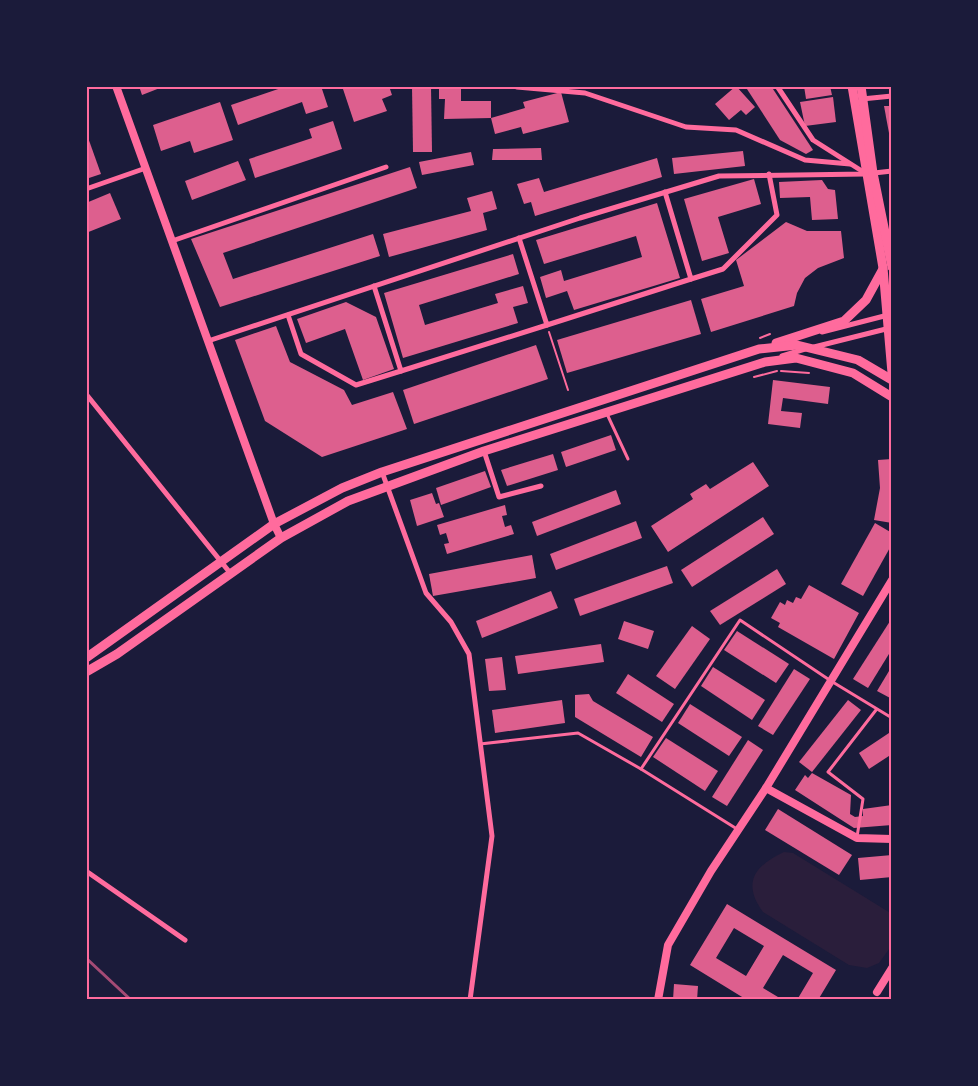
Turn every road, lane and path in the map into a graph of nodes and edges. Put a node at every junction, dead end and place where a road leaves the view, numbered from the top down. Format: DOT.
graph roads {
  1 [pos="116,86"];
  2 [pos="777,86"];
  3 [pos="852,86"];
  4 [pos="861,86"];
  5 [pos="518,87"];
  6 [pos="892,96"];
  7 [pos="858,100"];
  8 [pos="850,164"];
  9 [pos="386,167"];
  10 [pos="146,168"];
  11 [pos="892,171"];
  12 [pos="869,173"];
  13 [pos="770,174"];
  14 [pos="86,189"];
  15 [pos="665,192"];
  16 [pos="519,238"];
  17 [pos="172,241"];
  18 [pos="889,264"];
  19 [pos="691,279"];
  20 [pos="374,286"];
  21 [pos="288,315"];
  22 [pos="889,315"];
  23 [pos="547,325"];
  24 [pos="890,328"];
  25 [pos="208,341"];
  26 [pos="809,348"];
  27 [pos="760,349"];
  28 [pos="765,362"];
  29 [pos="401,370"];
  30 [pos="809,372"];
  31 [pos="892,373"];
  32 [pos="754,377"];
  33 [pos="892,380"];
  34 [pos="568,390"];
  35 [pos="86,394"];
  36 [pos="892,397"];
  37 [pos="605,412"];
  38 [pos="484,451"];
  39 [pos="628,459"];
  40 [pos="382,472"];
  41 [pos="387,485"];
  42 [pos="541,486"];
  43 [pos="274,524"];
  44 [pos="281,538"];
  45 [pos="221,561"];
  46 [pos="231,575"];
  47 [pos="892,580"];
  48 [pos="86,658"];
  49 [pos="86,672"];
  50 [pos="830,681"];
  51 [pos="876,710"];
  52 [pos="892,718"];
  53 [pos="480,744"];
  54 [pos="641,769"];
  55 [pos="766,788"];
  56 [pos="738,830"];
  57 [pos="857,838"];
  58 [pos="892,839"];
  59 [pos="86,871"];
  60 [pos="185,940"];
  61 [pos="892,968"];
  62 [pos="878,992"];
  63 [pos="470,1000"];
  64 [pos="658,1000"];
  1 -- 10 [label="street"];
  2 -- 8 [label="street"];
  3 -- 7 [label="main road"];
  4 -- 7 [label="main road"];
  5 -- 8 [label="street"];
  6 -- 7 [label="street"];
  7 -- 12 [label="main road"];
  8 -- 12 [label="street"];
  9 -- 17 [label="street"];
  10 -- 14 [label="street"];
  10 -- 17 [label="street"];
  11 -- 12 [label="street"];
  12 -- 13 [label="street"];
  12 -- 18 [label="main road"];
  13 -- 15 [label="street"];
  13 -- 19 [label="street"];
  15 -- 16 [label="street"];
  15 -- 19 [label="street"];
  16 -- 20 [label="street"];
  16 -- 23 [label="street"];
  17 -- 25 [label="street"];
  18 -- 22 [label="main road"];
  18 -- 27 [label="main road"];
  19 -- 23 [label="street"];
  20 -- 21 [label="street"];
  20 -- 29 [label="street"];
  21 -- 25 [label="street"];
  21 -- 29 [label="street"];
  22 -- 24 [label="main road"];
  22 -- 27 [label="street"];
  23 -- 29 [label="street"];
  23 -- 34 [label="path"];
  24 -- 26 [label="street"];
  24 -- 31 [label="main road"];
  25 -- 43 [label="street"];
  26 -- 27 [label="main road"];
  26 -- 28 [label="street"];
  26 -- 33 [label="main road"];
  27 -- 40 [label="main road"];
  28 -- 36 [label="main road"];
  28 -- 37 [label="main road"];
  30 -- 32 [label="path"];
  35 -- 45 [label="street"];
  37 -- 38 [label="main road"];
  37 -- 39 [label="lane"];
  38 -- 41 [label="main road"];
  38 -- 42 [label="street"];
  40 -- 41 [label="street"];
  40 -- 43 [label="main road"];
  41 -- 44 [label="main road"];
  41 -- 53 [label="street"];
  43 -- 44 [label="street"];
  43 -- 45 [label="main road"];
  44 -- 46 [label="main road"];
  45 -- 46 [label="street"];
  45 -- 48 [label="main road"];
  46 -- 49 [label="main road"];
  47 -- 50 [label="street"];
  50 -- 51 [label="lane"];
  50 -- 54 [label="lane"];
  50 -- 55 [label="street"];
  51 -- 52 [label="lane"];
  51 -- 57 [label="lane"];
  53 -- 54 [label="lane"];
  53 -- 63 [label="street"];
  54 -- 56 [label="lane"];
  55 -- 56 [label="street"];
  55 -- 57 [label="street"];
  56 -- 64 [label="street"];
  57 -- 58 [label="street"];
  59 -- 60 [label="street"];
  61 -- 62 [label="street"];
}
